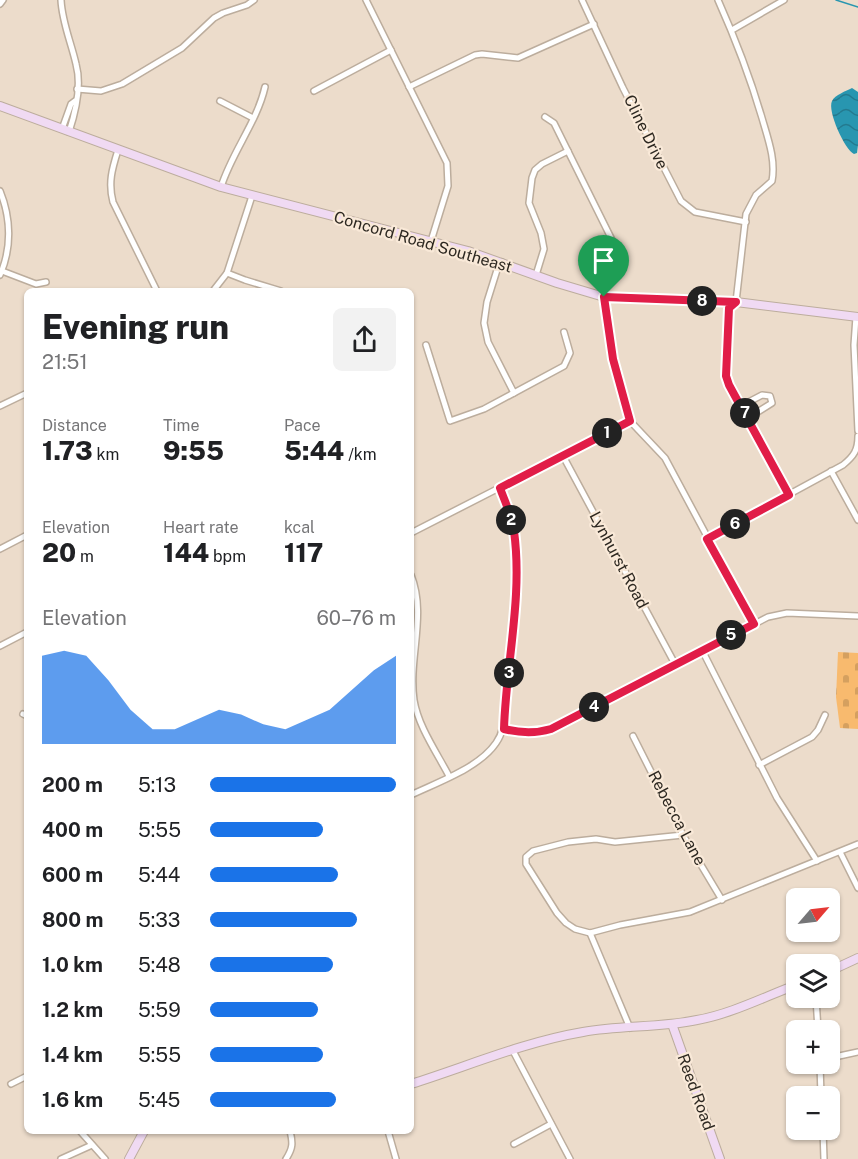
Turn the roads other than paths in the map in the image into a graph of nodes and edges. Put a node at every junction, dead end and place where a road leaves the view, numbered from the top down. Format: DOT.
graph roads {
  1 [pos="3,0"];
  2 [pos="62,0"];
  3 [pos="254,0"];
  4 [pos="582,0"];
  5 [pos="718,0"];
  6 [pos="784,0"];
  7 [pos="368,1"];
  8 [pos="0,4"];
  9 [pos="594,24"];
  10 [pos="732,30"];
  11 [pos="391,50"];
  12 [pos="265,87"];
  13 [pos="409,87"];
  14 [pos="77,89"];
  15 [pos="314,91"];
  16 [pos="220,101"];
  17 [pos="0,106"];
  18 [pos="546,117"];
  19 [pos="253,118"];
  20 [pos="65,130"];
  21 [pos="118,150"];
  22 [pos="568,151"];
  23 [pos="221,187"];
  24 [pos="0,191"];
  25 [pos="252,196"];
  26 [pos="746,222"];
  27 [pos="431,241"];
  28 [pos="502,262"];
  29 [pos="617,268"];
  30 [pos="1,273"];
  31 [pos="228,273"];
  32 [pos="537,275"];
  33 [pos="46,282"];
  34 [pos="156,288"];
  35 [pos="216,288"];
  36 [pos="271,288"];
  37 [pos="604,297"];
  38 [pos="736,302"];
  39 [pos="857,317"];
  40 [pos="564,332"];
  41 [pos="426,345"];
  42 [pos="514,393"];
  43 [pos="24,394"];
  44 [pos="0,406"];
  45 [pos="741,406"];
  46 [pos="748,418"];
  47 [pos="630,421"];
  48 [pos="858,434"];
  49 [pos="563,456"];
  50 [pos="831,471"];
  51 [pos="500,488"];
  52 [pos="789,495"];
  53 [pos="858,520"];
  54 [pos="414,531"];
  55 [pos="24,537"];
  56 [pos="707,539"];
  57 [pos="0,549"];
  58 [pos="414,585"];
  59 [pos="858,616"];
  60 [pos="754,624"];
  61 [pos="24,634"];
  62 [pos="0,646"];
  63 [pos="414,648"];
  64 [pos="702,650"];
  65 [pos="675,664"];
  66 [pos="414,700"];
  67 [pos="825,715"];
  68 [pos="504,729"];
  69 [pos="633,736"];
  70 [pos="759,765"];
  71 [pos="449,776"];
  72 [pos="414,794"];
  73 [pos="683,835"];
  74 [pos="858,844"];
  75 [pos="840,852"];
  76 [pos="817,861"];
  77 [pos="858,888"];
  78 [pos="722,900"];
  79 [pos="590,933"];
  80 [pos="858,958"];
  81 [pos="840,966"];
  82 [pos="786,989"];
  83 [pos="672,1024"];
  84 [pos="630,1028"];
  85 [pos="512,1049"];
  86 [pos="858,1052"];
  87 [pos="840,1056"];
  88 [pos="24,1078"];
  89 [pos="414,1083"];
  90 [pos="11,1084"];
  91 [pos="551,1124"];
  92 [pos="83,1134"];
  93 [pos="142,1134"];
  94 [pos="291,1134"];
  95 [pos="389,1134"];
  96 [pos="823,1140"];
  97 [pos="514,1144"];
  98 [pos="92,1145"];
  99 [pos="62,1159"];
  100 [pos="105,1159"];
  101 [pos="129,1159"];
  102 [pos="286,1159"];
  103 [pos="396,1159"];
  104 [pos="570,1159"];
  105 [pos="720,1159"];
  106 [pos="824,1159"];
  1 -- 8 [label="street"];
  2 -- 14 [label="street"];
  3 -- 14 [label="street"];
  4 -- 9 [label="street, Cline Drive"];
  5 -- 10 [label="street"];
  6 -- 10 [label="street"];
  7 -- 11 [label="street"];
  9 -- 13 [label="street"];
  9 -- 26 [label="street, Cline Drive"];
  10 -- 26 [label="street"];
  11 -- 13 [label="street"];
  11 -- 15 [label="street"];
  12 -- 19 [label="street"];
  13 -- 27 [label="street"];
  14 -- 20 [label="street"];
  16 -- 19 [label="street"];
  17 -- 20 [label="street, Concord Road Southeast"];
  18 -- 22 [label="street"];
  19 -- 23 [label="street"];
  20 -- 21 [label="street, Concord Road Southeast"];
  21 -- 23 [label="street, Concord Road Southeast"];
  21 -- 34 [label="street"];
  22 -- 29 [label="street"];
  22 -- 32 [label="street"];
  23 -- 25 [label="street, Concord Road Southeast"];
  24 -- 30 [label="street"];
  25 -- 27 [label="street, Concord Road Southeast"];
  25 -- 31 [label="street"];
  26 -- 38 [label="street"];
  27 -- 28 [label="street, Concord Road Southeast"];
  28 -- 32 [label="street, Concord Road Southeast"];
  28 -- 42 [label="street"];
  30 -- 33 [label="street"];
  31 -- 35 [label="street"];
  31 -- 36 [label="street"];
  32 -- 37 [label="street, Concord Road Southeast"];
  37 -- 38 [label="street, Concord Road Southeast"];
  37 -- 47 [label="street"];
  38 -- 39 [label="street, Concord Road Southeast"];
  38 -- 45 [label="street"];
  39 -- 48 [label="street"];
  40 -- 42 [label="street"];
  41 -- 42 [label="street"];
  43 -- 44 [label="street"];
  45 -- 46 [label="street"];
  45 -- 46 [label="street"];
  46 -- 52 [label="street"];
  47 -- 49 [label="street"];
  47 -- 56 [label="street"];
  48 -- 50 [label="street"];
  49 -- 51 [label="street"];
  49 -- 65 [label="street, Lynhurst Road"];
  50 -- 52 [label="street"];
  50 -- 53 [label="street"];
  51 -- 54 [label="street"];
  51 -- 68 [label="street"];
  52 -- 56 [label="street"];
  55 -- 57 [label="street"];
  56 -- 60 [label="street"];
  58 -- 63 [label="street"];
  59 -- 60 [label="street"];
  60 -- 64 [label="street"];
  61 -- 62 [label="street"];
  64 -- 65 [label="street"];
  64 -- 70 [label="street"];
  65 -- 68 [label="street"];
  66 -- 71 [label="street"];
  67 -- 70 [label="street"];
  68 -- 71 [label="street"];
  69 -- 73 [label="street, Rebecca Lane"];
  70 -- 76 [label="street"];
  71 -- 72 [label="street"];
  73 -- 78 [label="street, Rebecca Lane"];
  73 -- 79 [label="street"];
  74 -- 75 [label="street"];
  75 -- 76 [label="street"];
  75 -- 77 [label="street"];
  76 -- 78 [label="street"];
  78 -- 79 [label="street"];
  79 -- 84 [label="street"];
  80 -- 81 [label="street"];
  82 -- 83 [label="street"];
  83 -- 84 [label="street"];
  83 -- 105 [label="street, Reed Road"];
  84 -- 85 [label="street"];
  85 -- 89 [label="street"];
  85 -- 91 [label="street"];
  86 -- 87 [label="street"];
  88 -- 90 [label="street"];
  91 -- 97 [label="street"];
  91 -- 104 [label="street"];
  92 -- 98 [label="street"];
  93 -- 101 [label="street"];
  94 -- 102 [label="street"];
  95 -- 103 [label="street"];
  96 -- 106 [label="street"];
  98 -- 99 [label="street"];
  98 -- 100 [label="street"];
}
